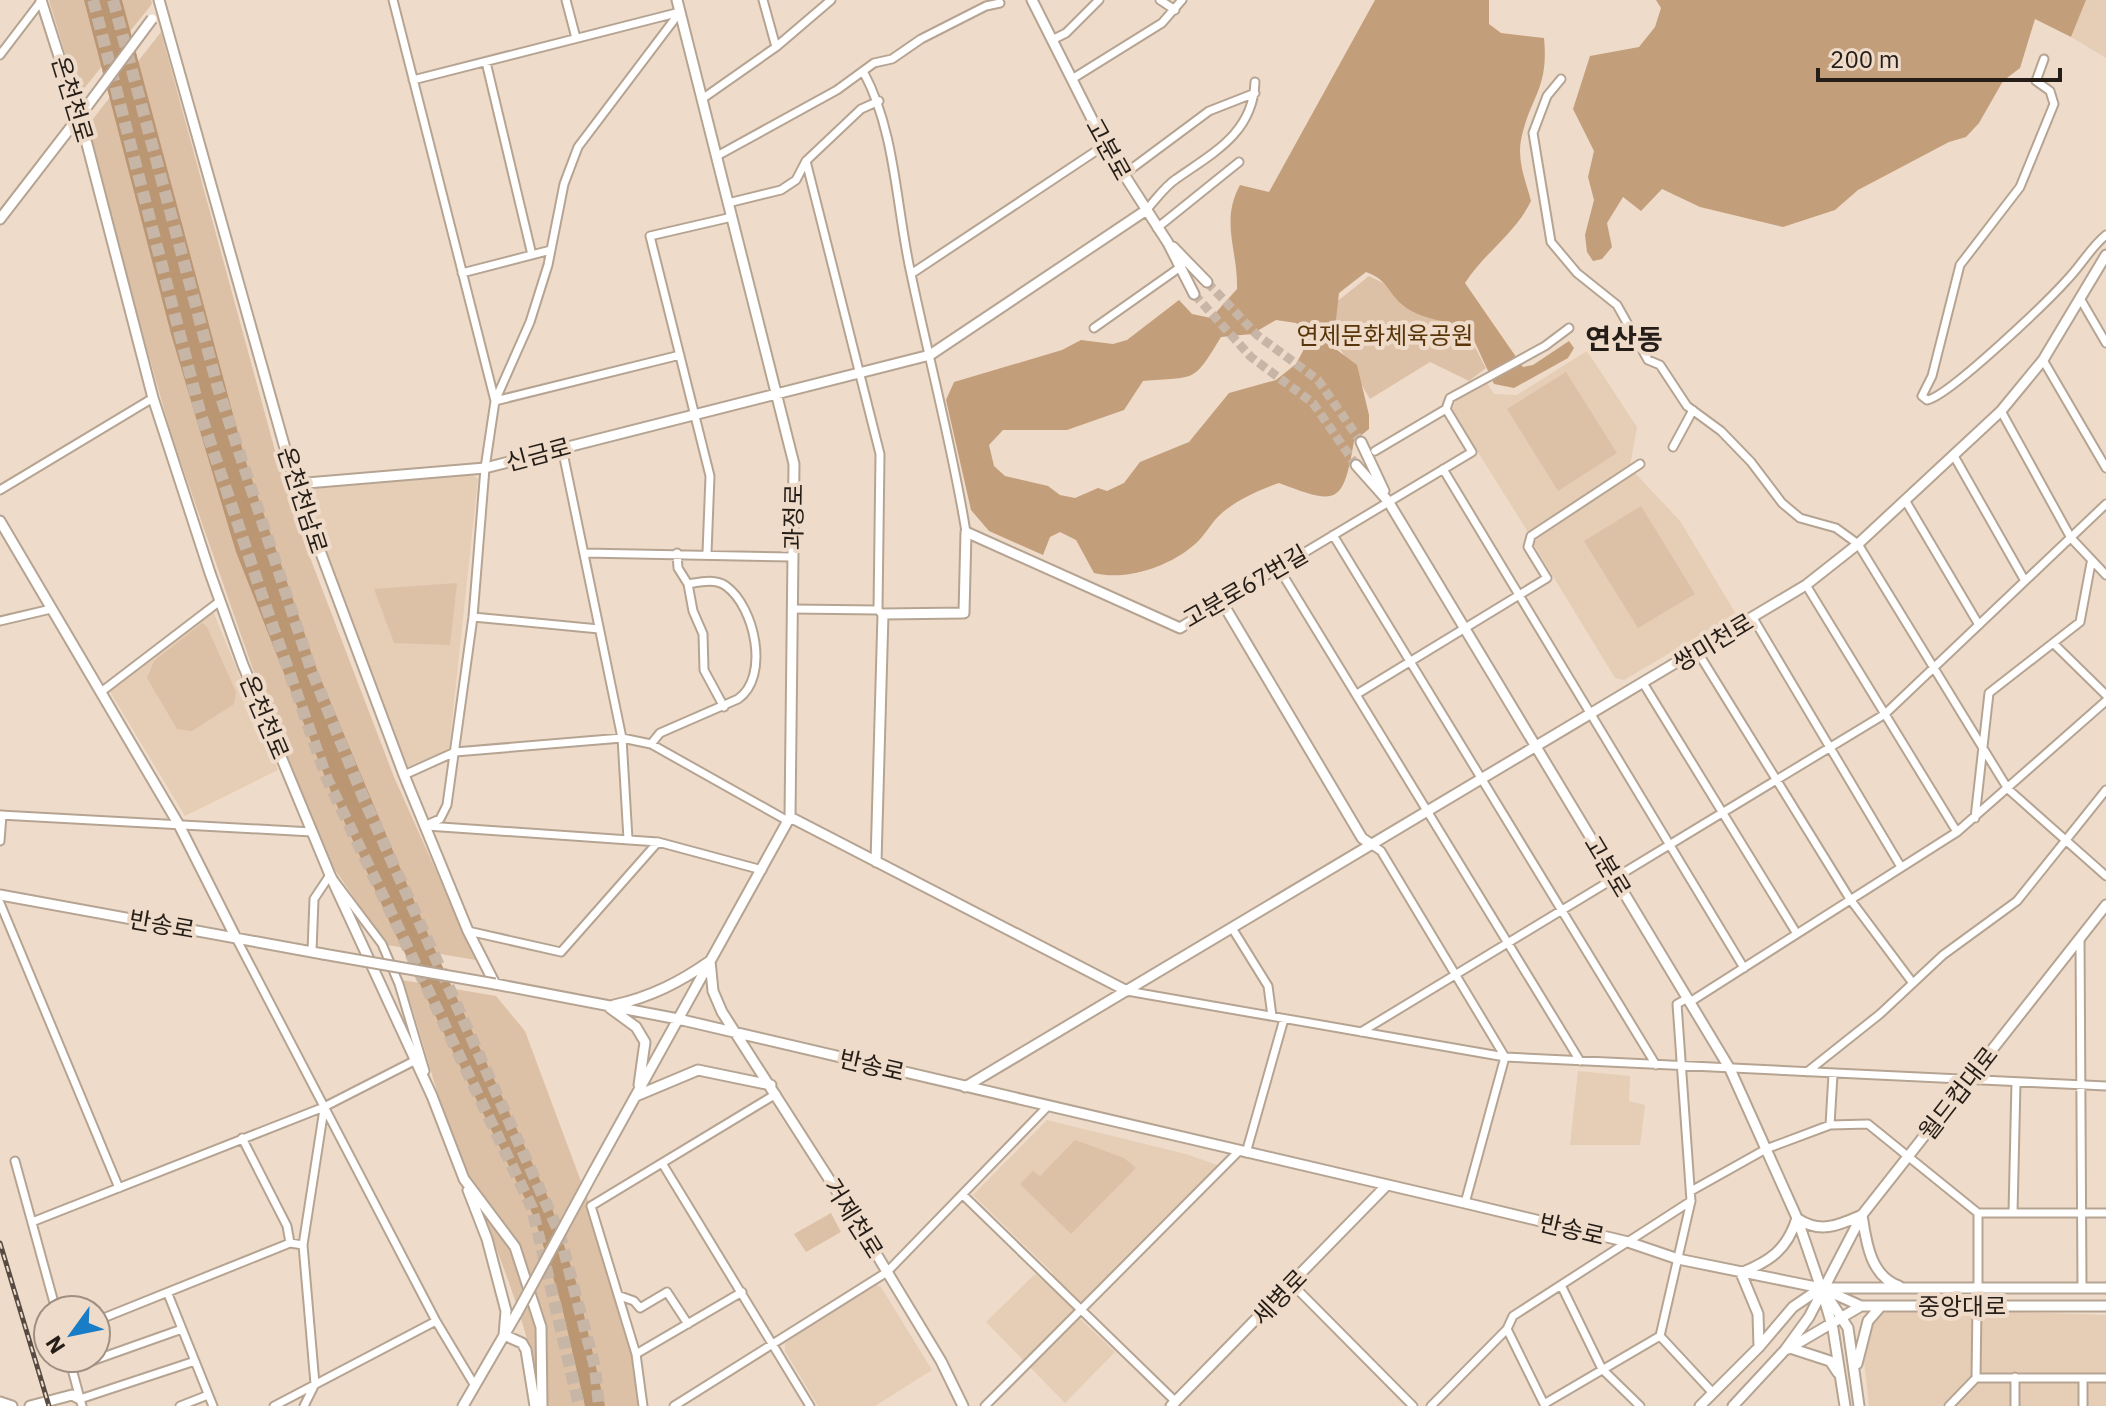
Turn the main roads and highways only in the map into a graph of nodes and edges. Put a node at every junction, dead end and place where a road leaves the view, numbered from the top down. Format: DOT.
graph roads {
  1 [pos="42,0"];
  2 [pos="677,0"];
  3 [pos="1032,0"];
  4 [pos="162,3"];
  5 [pos="80,115"];
  6 [pos="1145,211"];
  7 [pos="0,219"];
  8 [pos="1168,243"];
  9 [pos="2106,255"];
  10 [pos="1207,282"];
  11 [pos="1194,294"];
  12 [pos="776,392"];
  13 [pos="1361,442"];
  14 [pos="1356,465"];
  15 [pos="295,484"];
  16 [pos="1388,501"];
  17 [pos="0,521"];
  18 [pos="1537,748"];
  19 [pos="789,819"];
  20 [pos="1372,845"];
  21 [pos="876,862"];
  22 [pos="0,895"];
  23 [pos="2106,905"];
  24 [pos="235,936"];
  25 [pos="710,961"];
  26 [pos="495,984"];
  27 [pos="1127,991"];
  28 [pos="607,1006"];
  29 [pos="678,1019"];
  30 [pos="738,1033"];
  31 [pos="965,1087"];
  32 [pos="774,1089"];
  33 [pos="636,1096"];
  34 [pos="464,1179"];
  35 [pos="1386,1186"];
  36 [pos="1862,1215"];
  37 [pos="1797,1218"];
  38 [pos="1741,1273"];
  39 [pos="1821,1288"];
  40 [pos="2106,1288"];
  41 [pos="1909,1290"];
  42 [pos="1861,1306"];
  43 [pos="1883,1306"];
  44 [pos="2106,1306"];
  45 [pos="1843,1317"];
  46 [pos="1831,1324"];
  47 [pos="504,1335"];
  48 [pos="1759,1347"];
  49 [pos="1787,1349"];
  50 [pos="1841,1378"];
  51 [pos="1855,1384"];
  52 [pos="0,1402"];
  53 [pos="81,1402"];
  54 [pos="1174,1404"];
  55 [pos="12,1406"];
  56 [pos="30,1406"];
  57 [pos="463,1406"];
  58 [pos="535,1406"];
  59 [pos="542,1406"];
  60 [pos="963,1406"];
  61 [pos="1700,1406"];
  62 [pos="1733,1406"];
  63 [pos="1845,1406"];
  64 [pos="1859,1406"];
  1 -- 5 [label="main road, 온천천로"];
  2 -- 12 [label="main road, 과정로"];
  3 -- 6 [label="main road, 고분로"];
  4 -- 5 [label="main road, bridge"];
  4 -- 15 [label="main road, 온천천남로"];
  5 -- 7 [label="main road"];
  5 -- 34 [label="main road, 온천천로"];
  6 -- 8 [label="main road, 고분로"];
  6 -- 12 [label="main road, 신금로"];
  8 -- 10 [label="main road"];
  8 -- 11 [label="main road, 고분로"];
  9 -- 18 [label="main road, 쌍미천로"];
  12 -- 15 [label="main road, 신금로"];
  12 -- 19 [label="main road, 과정로"];
  13 -- 16 [label="main road"];
  14 -- 16 [label="main road, 고분로"];
  15 -- 26 [label="main road, 온천천남로"];
  16 -- 18 [label="main road, 고분로"];
  17 -- 24 [label="main road"];
  18 -- 20 [label="main road, 쌍미천로"];
  18 -- 37 [label="main road, 고분로"];
  19 -- 21 [label="main road"];
  19 -- 25 [label="main road, 과정로"];
  20 -- 21 [label="main road, 고분로67번길"];
  20 -- 27 [label="main road, 쌍미천로"];
  21 -- 27 [label="main road"];
  22 -- 24 [label="main road, 반송로"];
  23 -- 36 [label="main road, 월드컵대로"];
  24 -- 26 [label="main road, 반송로, bridge"];
  25 -- 28 [label="main road"];
  25 -- 29 [label="main road, 과정로"];
  25 -- 30 [label="main road, 거제천로"];
  26 -- 28 [label="main road, 반송로"];
  27 -- 31 [label="main road, 쌍미천로"];
  28 -- 29 [label="main road, 반송로"];
  28 -- 33 [label="main road"];
  29 -- 30 [label="main road, 반송로"];
  29 -- 33 [label="main road, 과정로"];
  30 -- 31 [label="main road, 반송로"];
  30 -- 32 [label="main road, 거제천로"];
  31 -- 35 [label="main road, 반송로"];
  32 -- 33 [label="main road"];
  32 -- 60 [label="main road, 거제천로"];
  33 -- 47 [label="main road, 과정로, bridge"];
  34 -- 47 [label="main road"];
  34 -- 59 [label="main road, 온천천로"];
  35 -- 38 [label="main road, 반송로"];
  35 -- 54 [label="main road, 세병로"];
  36 -- 37 [label="main road"];
  36 -- 39 [label="main road, 월드컵대로"];
  36 -- 41 [label="main road"];
  37 -- 38 [label="main road"];
  37 -- 39 [label="main road, 고분로"];
  38 -- 39 [label="main road, 반송로"];
  38 -- 48 [label="main road"];
  39 -- 41 [label="main road, 중앙대로"];
  39 -- 42 [label="main road, 중앙대로"];
  39 -- 45 [label="main road"];
  39 -- 46 [label="main road"];
  39 -- 48 [label="main road"];
  39 -- 49 [label="main road"];
  40 -- 41 [label="main road, 중앙대로"];
  42 -- 43 [label="main road, 중앙대로"];
  42 -- 45 [label="main road"];
  43 -- 44 [label="main road, 중앙대로"];
  43 -- 51 [label="main road"];
  45 -- 46 [label="main road"];
  45 -- 51 [label="main road"];
  46 -- 49 [label="main road"];
  46 -- 50 [label="main road"];
  47 -- 57 [label="main road, 과정로"];
  47 -- 58 [label="main road"];
  48 -- 61 [label="main road"];
  49 -- 50 [label="main road"];
  49 -- 62 [label="main road"];
  50 -- 63 [label="main road"];
  51 -- 64 [label="main road"];
  52 -- 55 [label="main road"];
  53 -- 56 [label="main road"];
}
